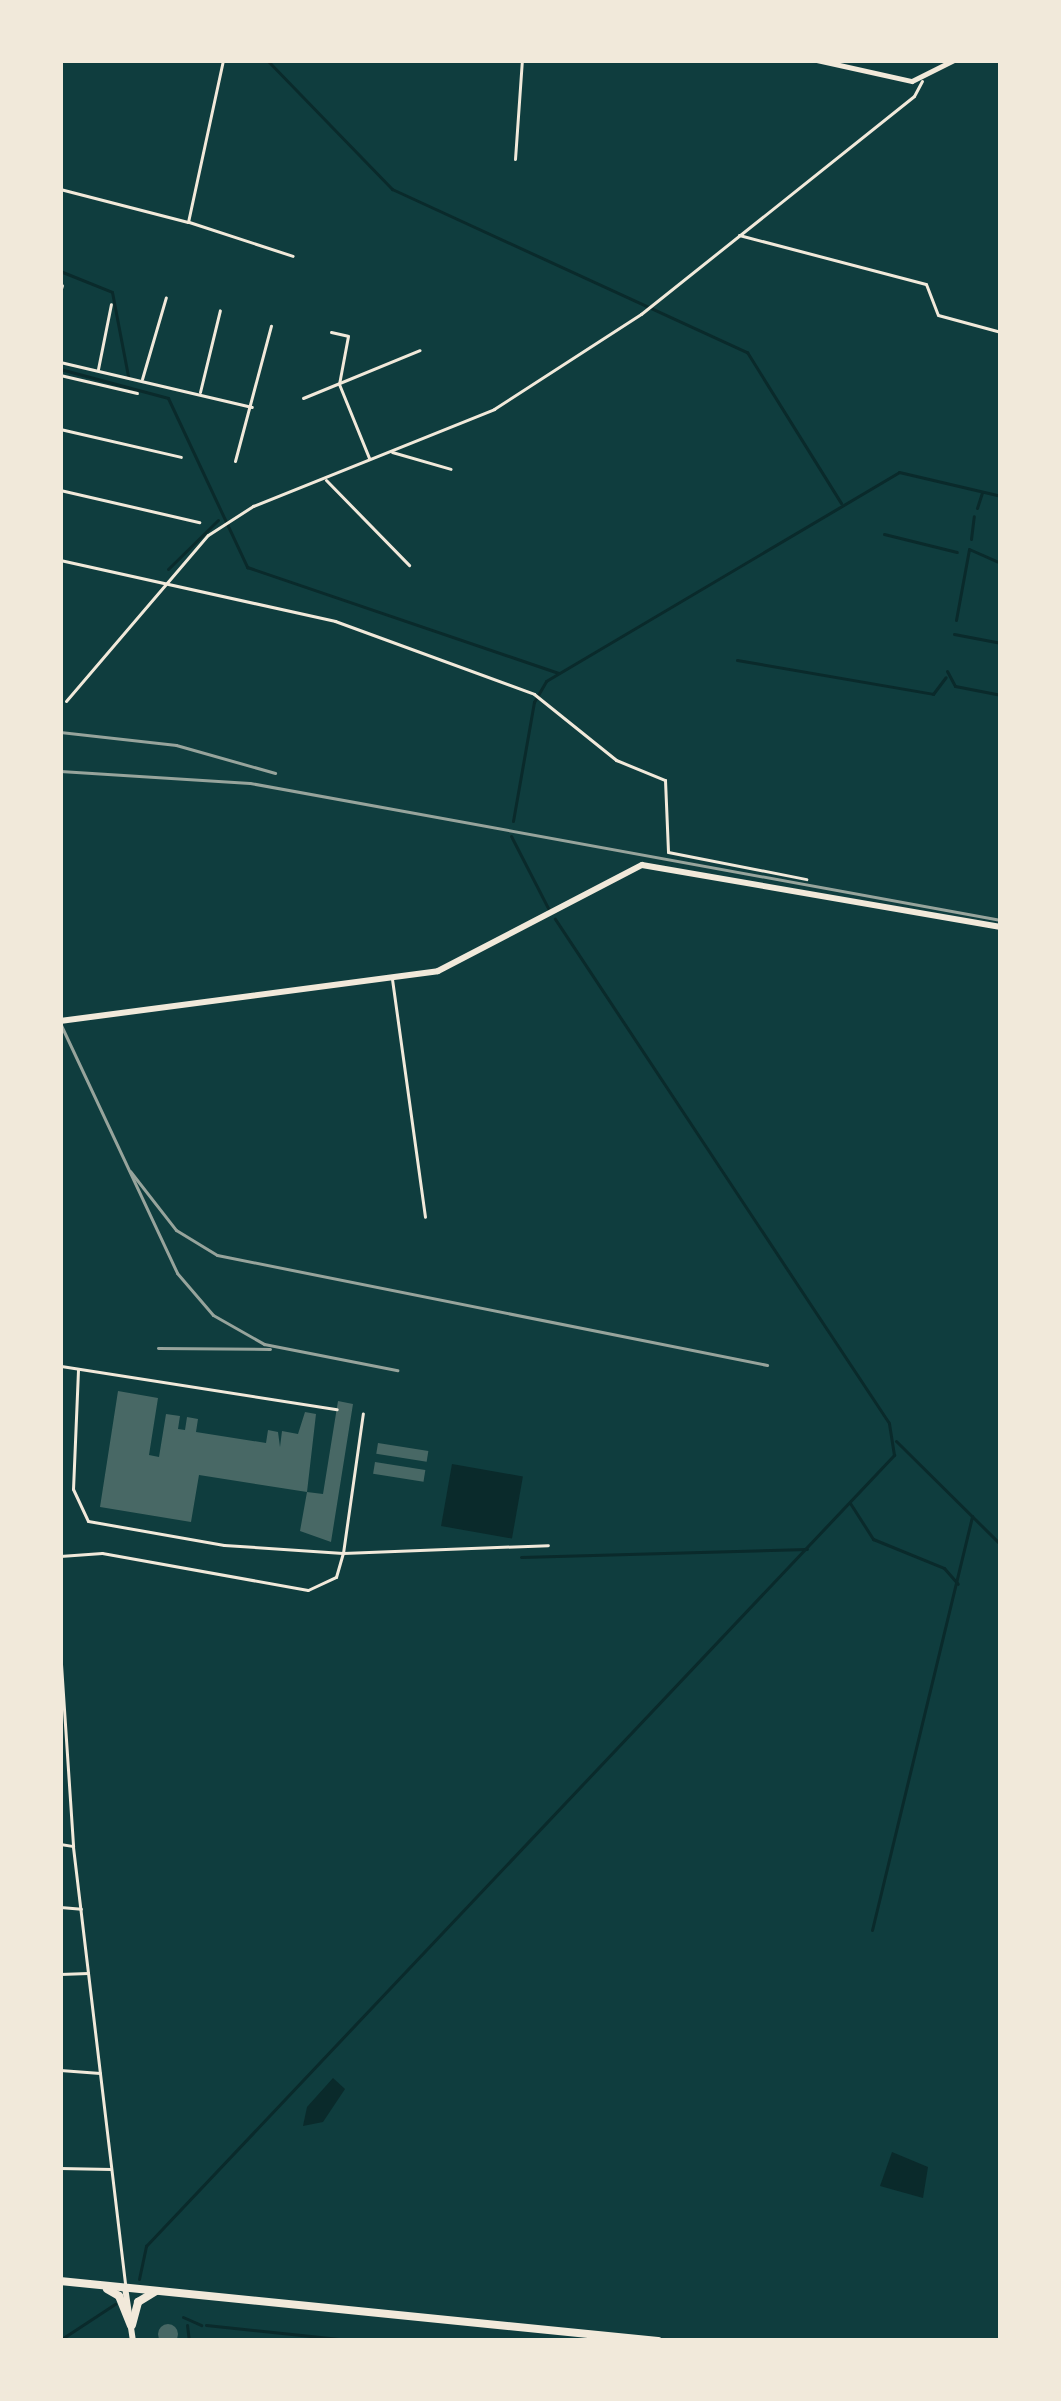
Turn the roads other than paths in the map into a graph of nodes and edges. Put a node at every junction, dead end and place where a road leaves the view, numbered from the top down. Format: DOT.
graph roads {
  1 [pos="223,60"];
  2 [pos="522,60"];
  3 [pos="817,60"];
  4 [pos="954,60"];
  5 [pos="922,81"];
  6 [pos="514,159"];
  7 [pos="60,189"];
  8 [pos="188,222"];
  9 [pos="738,234"];
  10 [pos="293,256"];
  11 [pos="62,285"];
  12 [pos="60,292"];
  13 [pos="166,297"];
  14 [pos="111,304"];
  15 [pos="220,310"];
  16 [pos="271,326"];
  17 [pos="331,332"];
  18 [pos="1001,332"];
  19 [pos="420,350"];
  20 [pos="60,362"];
  21 [pos="98,371"];
  22 [pos="60,375"];
  23 [pos="142,381"];
  24 [pos="339,383"];
  25 [pos="137,393"];
  26 [pos="199,394"];
  27 [pos="304,398"];
  28 [pos="252,406"];
  29 [pos="60,429"];
  30 [pos="391,452"];
  31 [pos="181,457"];
  32 [pos="370,460"];
  33 [pos="235,461"];
  34 [pos="451,469"];
  35 [pos="325,478"];
  36 [pos="60,490"];
  37 [pos="200,522"];
  38 [pos="60,560"];
  39 [pos="410,565"];
  40 [pos="164,583"];
  41 [pos="66,701"];
  42 [pos="806,879"];
  43 [pos="1001,928"];
  44 [pos="392,977"];
  45 [pos="60,1022"];
  46 [pos="60,1110"];
  47 [pos="425,1216"];
  48 [pos="61,1366"];
  49 [pos="78,1370"];
  50 [pos="60,1377"];
  51 [pos="337,1409"];
  52 [pos="363,1413"];
  53 [pos="548,1545"];
  54 [pos="343,1553"];
  55 [pos="60,1556"];
  56 [pos="60,1648"];
  57 [pos="60,1844"];
  58 [pos="74,1847"];
  59 [pos="60,1907"];
  60 [pos="81,1909"];
  61 [pos="88,1973"];
  62 [pos="60,1974"];
  63 [pos="60,2070"];
  64 [pos="100,2073"];
  65 [pos="60,2168"];
  66 [pos="111,2169"];
  67 [pos="60,2281"];
  68 [pos="98,2285"];
  69 [pos="125,2287"];
  70 [pos="158,2290"];
  71 [pos="131,2326"];
  72 [pos="585,2337"];
  73 [pos="133,2341"];
  74 [pos="658,2341"];
  1 -- 8 [label="street"];
  2 -- 6 [label="street"];
  3 -- 5 [label="street"];
  4 -- 5 [label="street"];
  5 -- 9 [label="street"];
  7 -- 8 [label="street"];
  8 -- 10 [label="street"];
  9 -- 18 [label="street"];
  9 -- 30 [label="street"];
  11 -- 12 [label="street"];
  13 -- 23 [label="street"];
  14 -- 21 [label="street"];
  15 -- 26 [label="street"];
  16 -- 28 [label="street"];
  17 -- 24 [label="street"];
  19 -- 24 [label="street"];
  20 -- 21 [label="street"];
  21 -- 23 [label="street"];
  22 -- 25 [label="street"];
  23 -- 26 [label="street"];
  24 -- 27 [label="street"];
  24 -- 32 [label="street"];
  26 -- 28 [label="street"];
  28 -- 33 [label="street"];
  29 -- 31 [label="street"];
  30 -- 32 [label="street"];
  30 -- 34 [label="street"];
  32 -- 35 [label="street"];
  35 -- 39 [label="street"];
  35 -- 40 [label="street"];
  36 -- 37 [label="street"];
  38 -- 40 [label="street"];
  40 -- 41 [label="street"];
  40 -- 42 [label="street"];
  43 -- 44 [label="main road"];
  44 -- 45 [label="main road"];
  44 -- 47 [label="street"];
  46 -- 48 [label="street"];
  48 -- 49 [label="street"];
  48 -- 50 [label="street"];
  49 -- 51 [label="street"];
  49 -- 54 [label="street"];
  52 -- 54 [label="street"];
  53 -- 54 [label="street"];
  54 -- 55 [label="street"];
  56 -- 58 [label="street"];
  57 -- 58 [label="street"];
  58 -- 60 [label="street"];
  59 -- 60 [label="street"];
  60 -- 61 [label="street"];
  61 -- 62 [label="street"];
  61 -- 64 [label="street"];
  63 -- 64 [label="street"];
  64 -- 66 [label="street"];
  65 -- 66 [label="street"];
  66 -- 69 [label="street"];
  67 -- 68 [label="highway"];
  68 -- 69 [label="highway"];
  68 -- 71 [label="highway"];
  69 -- 70 [label="highway"];
  69 -- 71 [label="main road"];
  70 -- 71 [label="highway"];
  70 -- 72 [label="highway"];
  71 -- 73 [label="main road"];
  72 -- 74 [label="highway"];
}
